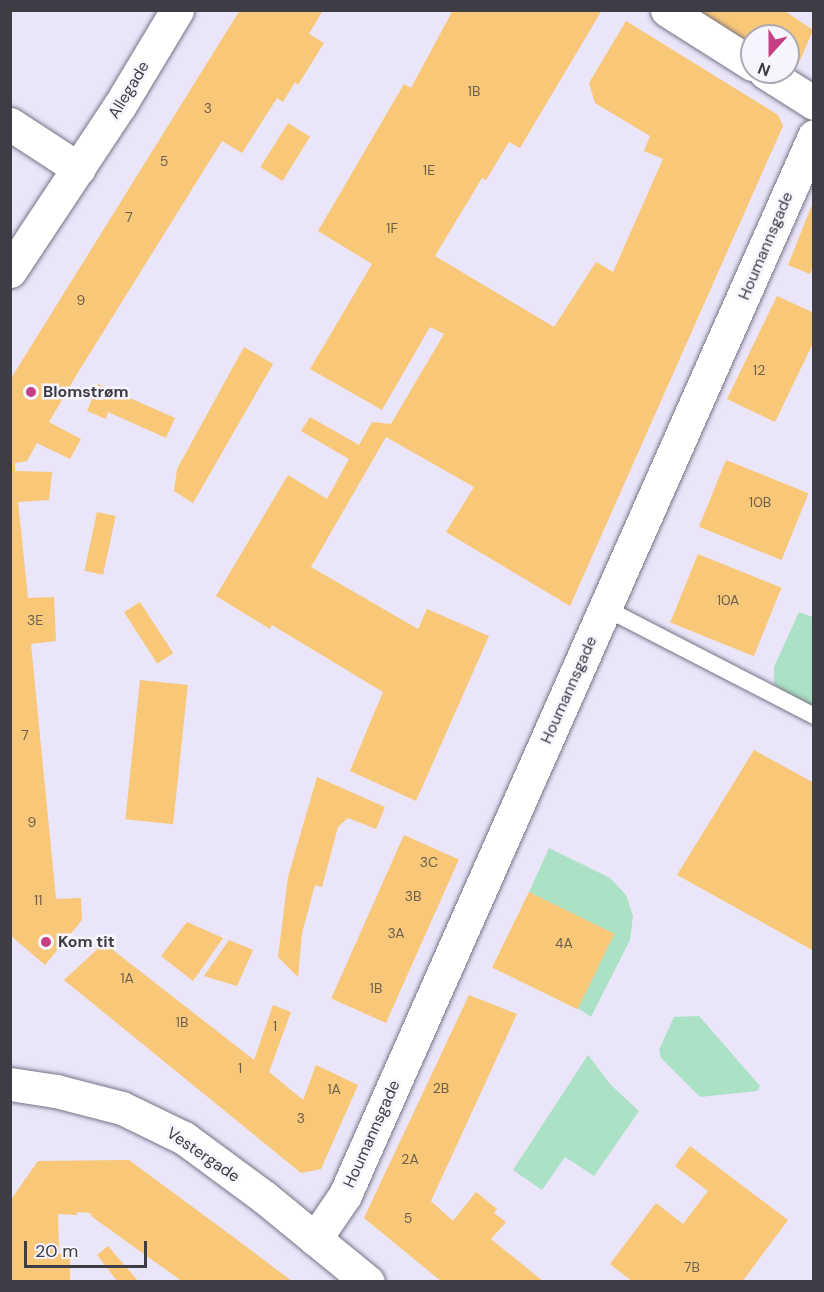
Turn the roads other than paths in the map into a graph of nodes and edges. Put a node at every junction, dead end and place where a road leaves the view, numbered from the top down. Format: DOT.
graph roads {
  1 [pos="177,10"];
  2 [pos="667,10"];
  3 [pos="740,56"];
  4 [pos="784,84"];
  5 [pos="813,103"];
  6 [pos="10,124"];
  7 [pos="813,136"];
  8 [pos="79,169"];
  9 [pos="10,271"];
  10 [pos="605,608"];
  11 [pos="813,716"];
  12 [pos="10,1084"];
  13 [pos="315,1239"];
  14 [pos="368,1281"];
  1 -- 8 [label="street, Allegade"];
  2 -- 3 [label="street"];
  4 -- 5 [label="street"];
  6 -- 8 [label="street"];
  7 -- 10 [label="street, Houmannsgade"];
  8 -- 9 [label="street, Allegade"];
  10 -- 11 [label="lane"];
  10 -- 13 [label="street, Houmannsgade"];
  12 -- 13 [label="street, Vestergade"];
  13 -- 14 [label="street, Vestergade"];
}
